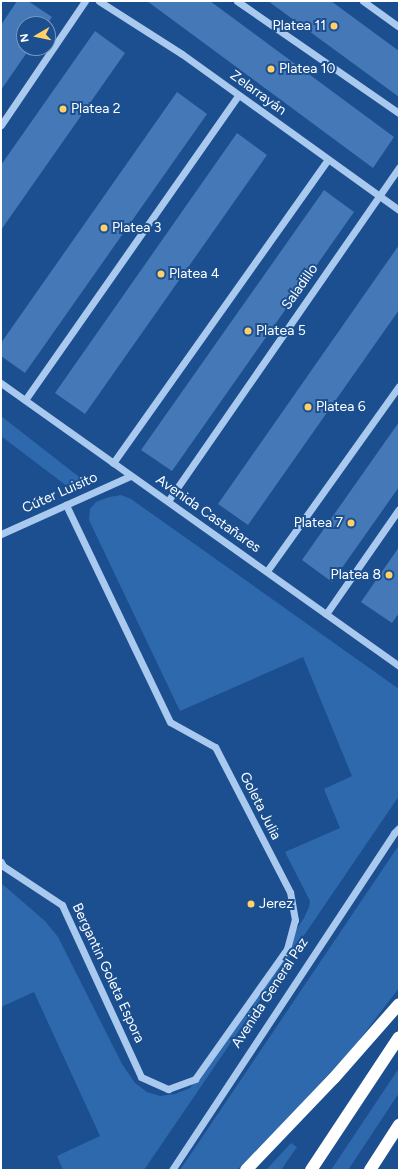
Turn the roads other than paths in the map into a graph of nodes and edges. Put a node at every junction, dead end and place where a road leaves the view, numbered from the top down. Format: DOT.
graph roads {
  1 [pos="85,1"];
  2 [pos="99,1"];
  3 [pos="237,1"];
  4 [pos="364,1"];
  5 [pos="399,27"];
  6 [pos="238,96"];
  7 [pos="399,113"];
  8 [pos="1,124"];
  9 [pos="328,159"];
  10 [pos="399,168"];
  11 [pos="379,194"];
  12 [pos="399,210"];
  13 [pos="1,384"];
  14 [pos="399,386"];
  15 [pos="25,400"];
  16 [pos="113,463"];
  17 [pos="130,476"];
  18 [pos="168,501"];
  19 [pos="66,505"];
  20 [pos="399,509"];
  21 [pos="1,534"];
  22 [pos="267,571"];
  23 [pos="326,614"];
  24 [pos="399,666"];
  25 [pos="399,824"];
  26 [pos="396,831"];
  27 [pos="1,862"];
  28 [pos="399,1004"];
  29 [pos="399,1037"];
  30 [pos="141,1077"];
  31 [pos="399,1125"];
  32 [pos="172,1170"];
  33 [pos="246,1170"];
  34 [pos="311,1170"];
  35 [pos="370,1170"];
  1 -- 8 [label="street"];
  2 -- 6 [label="street, Zelarrayán"];
  3 -- 7 [label="street"];
  4 -- 5 [label="street"];
  6 -- 9 [label="street, Zelarrayán"];
  6 -- 15 [label="street"];
  9 -- 11 [label="street, Zelarrayán"];
  9 -- 16 [label="street"];
  10 -- 11 [label="street, Saladillo"];
  11 -- 12 [label="street, Zelarrayán"];
  11 -- 18 [label="street, Saladillo"];
  13 -- 15 [label="street, Avenida Castañares"];
  14 -- 22 [label="street"];
  15 -- 16 [label="street, Avenida Castañares"];
  16 -- 17 [label="street, Avenida Castañares"];
  17 -- 18 [label="street, Avenida Castañares"];
  17 -- 19 [label="street, Cúter Luisito"];
  18 -- 22 [label="street, Avenida Castañares"];
  19 -- 21 [label="street, Cúter Luisito"];
  19 -- 30 [label="street, Goleta Julia"];
  20 -- 23 [label="street"];
  22 -- 23 [label="street, Avenida Castañares"];
  23 -- 24 [label="street, Avenida Castañares"];
  25 -- 26 [label="street, Avenida General Paz"];
  26 -- 32 [label="street, Avenida General Paz"];
  27 -- 30 [label="street, Bergantin Goleta Espora"];
  28 -- 33 [label="highway"];
  29 -- 34 [label="highway"];
  31 -- 35 [label="highway"];
}
